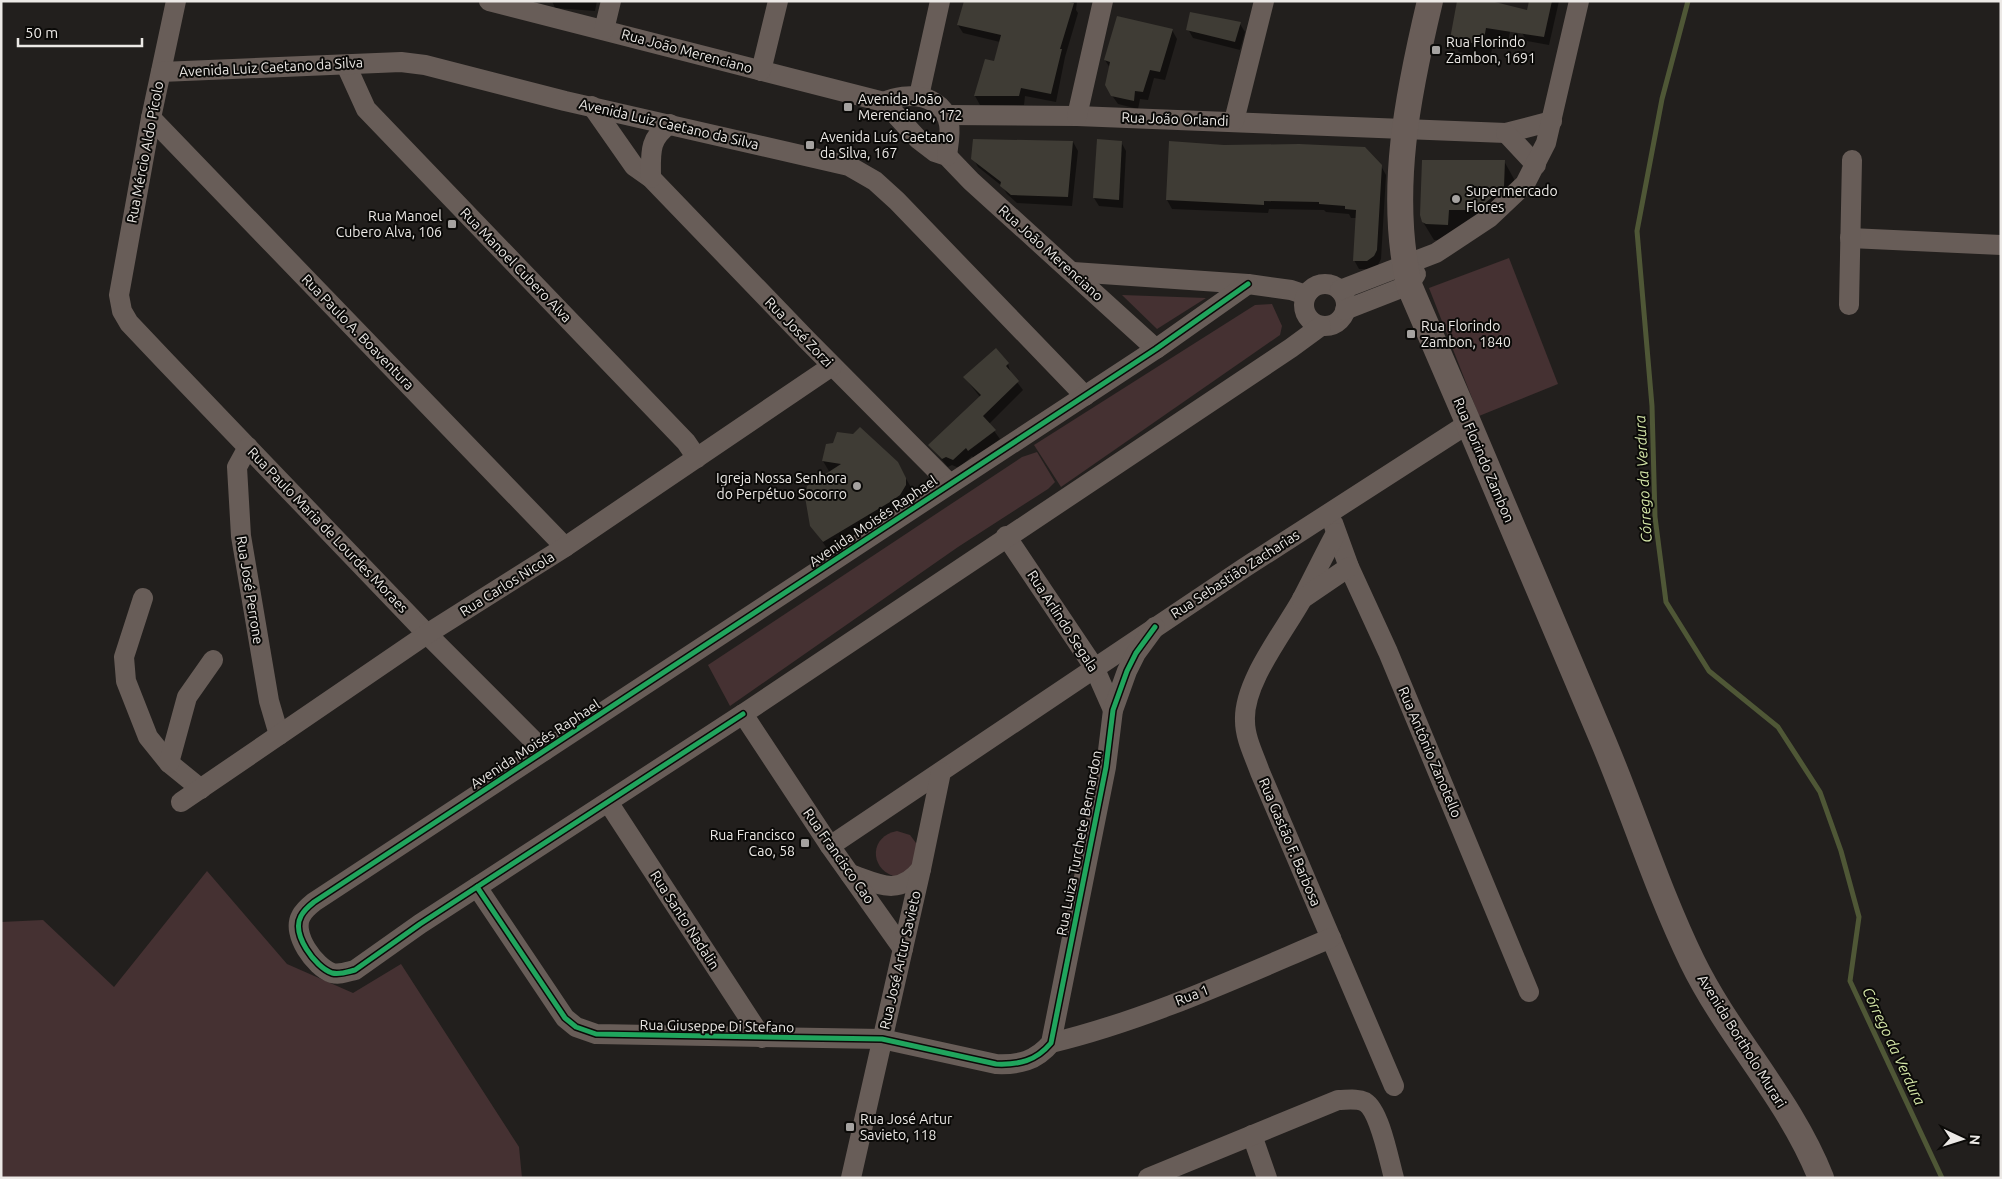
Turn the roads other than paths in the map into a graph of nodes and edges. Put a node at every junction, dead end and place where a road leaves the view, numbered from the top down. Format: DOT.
graph roads {
  1 [pos="176,1"];
  2 [pos="489,1"];
  3 [pos="530,1"];
  4 [pos="611,1"];
  5 [pos="778,1"];
  6 [pos="940,1"];
  7 [pos="1103,1"];
  8 [pos="1264,1"];
  9 [pos="1430,1"];
  10 [pos="1579,1"];
  11 [pos="545,17"];
  12 [pos="604,30"];
  13 [pos="346,65"];
  14 [pos="761,71"];
  15 [pos="161,72"];
  16 [pos="919,96"];
  17 [pos="884,102"];
  18 [pos="592,106"];
  19 [pos="946,115"];
  20 [pos="1076,116"];
  21 [pos="151,118"];
  22 [pos="1234,121"];
  23 [pos="1552,121"];
  24 [pos="670,124"];
  25 [pos="1404,131"];
  26 [pos="1506,133"];
  27 [pos="947,156"];
  28 [pos="1852,160"];
  29 [pos="1536,164"];
  30 [pos="651,178"];
  31 [pos="1850,238"];
  32 [pos="2001,245"];
  33 [pos="1414,268"];
  34 [pos="1073,272"];
  35 [pos="1248,284"];
  36 [pos="1340,290"];
  37 [pos="1306,295"];
  38 [pos="120,303"];
  39 [pos="1849,305"];
  40 [pos="1346,310"];
  41 [pos="1321,326"];
  42 [pos="1156,349"];
  43 [pos="832,366"];
  44 [pos="1085,396"];
  45 [pos="1469,423"];
  46 [pos="248,446"];
  47 [pos="697,458"];
  48 [pos="949,483"];
  49 [pos="1330,512"];
  50 [pos="1336,533"];
  51 [pos="1006,536"];
  52 [pos="566,547"];
  53 [pos="1350,567"];
  54 [pos="143,598"];
  55 [pos="1302,599"];
  56 [pos="1155,627"];
  57 [pos="428,634"];
  58 [pos="213,660"];
  59 [pos="1094,667"];
  60 [pos="1113,710"];
  61 [pos="743,714"];
  62 [pos="279,735"];
  63 [pos="544,751"];
  64 [pos="169,763"];
  65 [pos="941,772"];
  66 [pos="201,789"];
  67 [pos="181,802"];
  68 [pos="608,802"];
  69 [pos="830,846"];
  70 [pos="921,869"];
  71 [pos="850,874"];
  72 [pos="477,887"];
  73 [pos="1666,902"];
  74 [pos="1331,938"];
  75 [pos="903,949"];
  76 [pos="1529,992"];
  77 [pos="762,1038"];
  78 [pos="882,1039"];
  79 [pos="1050,1043"];
  80 [pos="1394,1086"];
  81 [pos="1252,1135"];
  82 [pos="851,1178"];
  83 [pos="1148,1178"];
  84 [pos="1267,1178"];
  85 [pos="1394,1178"];
  86 [pos="1821,1178"];
  1 -- 15 [label="street, Rua Mércio Aldo Pícolo"];
  2 -- 11 [label="street, Rua João Merenciano"];
  3 -- 11 [label="street"];
  4 -- 12 [label="street"];
  5 -- 14 [label="street"];
  6 -- 16 [label="street"];
  7 -- 20 [label="street"];
  8 -- 22 [label="street"];
  9 -- 25 [label="main road, Rua Florindo Zambon"];
  10 -- 23 [label="street"];
  11 -- 12 [label="street, Rua João Merenciano"];
  12 -- 14 [label="street, Rua João Merenciano"];
  13 -- 15 [label="street, Avenida Luiz Caetano da Silva"];
  13 -- 18 [label="street, Avenida Luiz Caetano da Silva"];
  13 -- 47 [label="street, Rua Manoel Cubero Alva"];
  14 -- 17 [label="street, Rua João Merenciano"];
  15 -- 21 [label="street, Rua Mércio Aldo Pícolo"];
  16 -- 17 [label="street, Rua João Merenciano"];
  16 -- 19 [label="street"];
  17 -- 27 [label="street, Rua João Merenciano"];
  18 -- 24 [label="street, Avenida Luiz Caetano da Silva"];
  18 -- 30 [label="street, Rua José Zorzi"];
  19 -- 20 [label="street, Rua João Orlandi"];
  19 -- 27 [label="street"];
  20 -- 22 [label="street, Rua João Orlandi"];
  21 -- 38 [label="street, Rua Mércio Aldo Pícolo"];
  21 -- 52 [label="street, Rua Paulo A. Boaventura"];
  22 -- 25 [label="street, Rua João Orlandi"];
  23 -- 26 [label="street, Rua João Orlandi"];
  23 -- 29 [label="street"];
  24 -- 30 [label="street"];
  24 -- 44 [label="street, Avenida Luiz Caetano da Silva"];
  25 -- 26 [label="street, Rua João Orlandi"];
  25 -- 33 [label="main road, Rua Florindo Zambon"];
  26 -- 29 [label="street"];
  27 -- 34 [label="street, Rua João Merenciano"];
  28 -- 31 [label="street"];
  29 -- 33 [label="street"];
  30 -- 43 [label="street, Rua José Zorzi"];
  31 -- 32 [label="street"];
  31 -- 39 [label="street"];
  33 -- 36 [label="street"];
  33 -- 40 [label="street"];
  33 -- 45 [label="main road, Rua Florindo Zambon"];
  34 -- 35 [label="street"];
  34 -- 42 [label="street, Rua João Merenciano"];
  35 -- 37 [label="street"];
  35 -- 42 [label="street, Avenida Moisés Raphael"];
  36 -- 37 [label="street"];
  36 -- 40 [label="street"];
  37 -- 41 [label="street"];
  38 -- 46 [label="street, Rua Paulo Maria de Lourdes Moraes"];
  40 -- 41 [label="street"];
  41 -- 51 [label="street, Avenida Moisés Raphael"];
  42 -- 44 [label="street, Avenida Moisés Raphael"];
  43 -- 47 [label="street, Rua Carlos Nicola"];
  43 -- 48 [label="street, Rua José Zorzi"];
  44 -- 48 [label="street, Avenida Moisés Raphael"];
  45 -- 49 [label="street, Rua Sebastião Zacharias"];
  45 -- 73 [label="main road, Rua Florindo Zambon"];
  46 -- 57 [label="street, Rua Paulo Maria de Lourdes Moraes"];
  46 -- 62 [label="street, Rua José Perrone"];
  47 -- 52 [label="street, Rua Carlos Nicola"];
  48 -- 63 [label="street, Avenida Moisés Raphael"];
  49 -- 50 [label="street, Rua Antônio Zanotello"];
  49 -- 56 [label="street, Rua Sebastião Zacharias"];
  50 -- 53 [label="street, Rua Antônio Zanotello"];
  50 -- 55 [label="street, Rua Gastão F. Barbosa"];
  51 -- 59 [label="street, Rua Arlindo Segala"];
  51 -- 61 [label="street, Avenida Moisés Raphael"];
  52 -- 57 [label="street, Rua Carlos Nicola"];
  53 -- 55 [label="street"];
  53 -- 76 [label="street, Rua Antônio Zanotello"];
  54 -- 64 [label="street"];
  55 -- 74 [label="street, Rua Gastão F. Barbosa"];
  56 -- 59 [label="street, Rua Sebastião Zacharias"];
  56 -- 60 [label="street, Rua Luiza Turchete Bernardon"];
  57 -- 62 [label="street, Rua Carlos Nicola"];
  57 -- 63 [label="street, Rua Paulo Maria de Lourdes Moraes"];
  58 -- 64 [label="street"];
  59 -- 60 [label="street, Rua Arlindo Segala"];
  59 -- 65 [label="street, Rua Sebastião Zacharias"];
  60 -- 79 [label="street, Rua Luiza Turchete Bernardon"];
  61 -- 68 [label="street, Avenida Moisés Raphael"];
  61 -- 69 [label="street, Rua Francisco Cao"];
  62 -- 66 [label="street, Rua Carlos Nicola"];
  63 -- 72 [label="street, Avenida Moisés Raphael"];
  64 -- 66 [label="street"];
  65 -- 69 [label="street, Rua Sebastião Zacharias"];
  65 -- 70 [label="street, Rua José Artur Savieto"];
  66 -- 67 [label="street, Rua Carlos Nicola"];
  68 -- 72 [label="street, Avenida Moisés Raphael"];
  68 -- 77 [label="street, Rua Santo Nadalin"];
  69 -- 71 [label="street, Rua Francisco Cao"];
  70 -- 71 [label="street"];
  70 -- 75 [label="street, Rua José Artur Savieto"];
  71 -- 75 [label="street, Rua Francisco Cao"];
  72 -- 77 [label="street, Rua Giuseppe Di Stefano"];
  73 -- 86 [label="main road, Avenida Bortholo Murari"];
  74 -- 79 [label="street, Rua 1"];
  74 -- 80 [label="street, Rua Gastão F. Barbosa"];
  75 -- 78 [label="street, Rua José Artur Savieto"];
  77 -- 78 [label="street, Rua Giuseppe Di Stefano"];
  78 -- 79 [label="street, Rua Giuseppe Di Stefano"];
  78 -- 82 [label="street, Rua José Artur Savieto"];
  81 -- 83 [label="street"];
  81 -- 84 [label="street"];
  81 -- 85 [label="street"];
}
